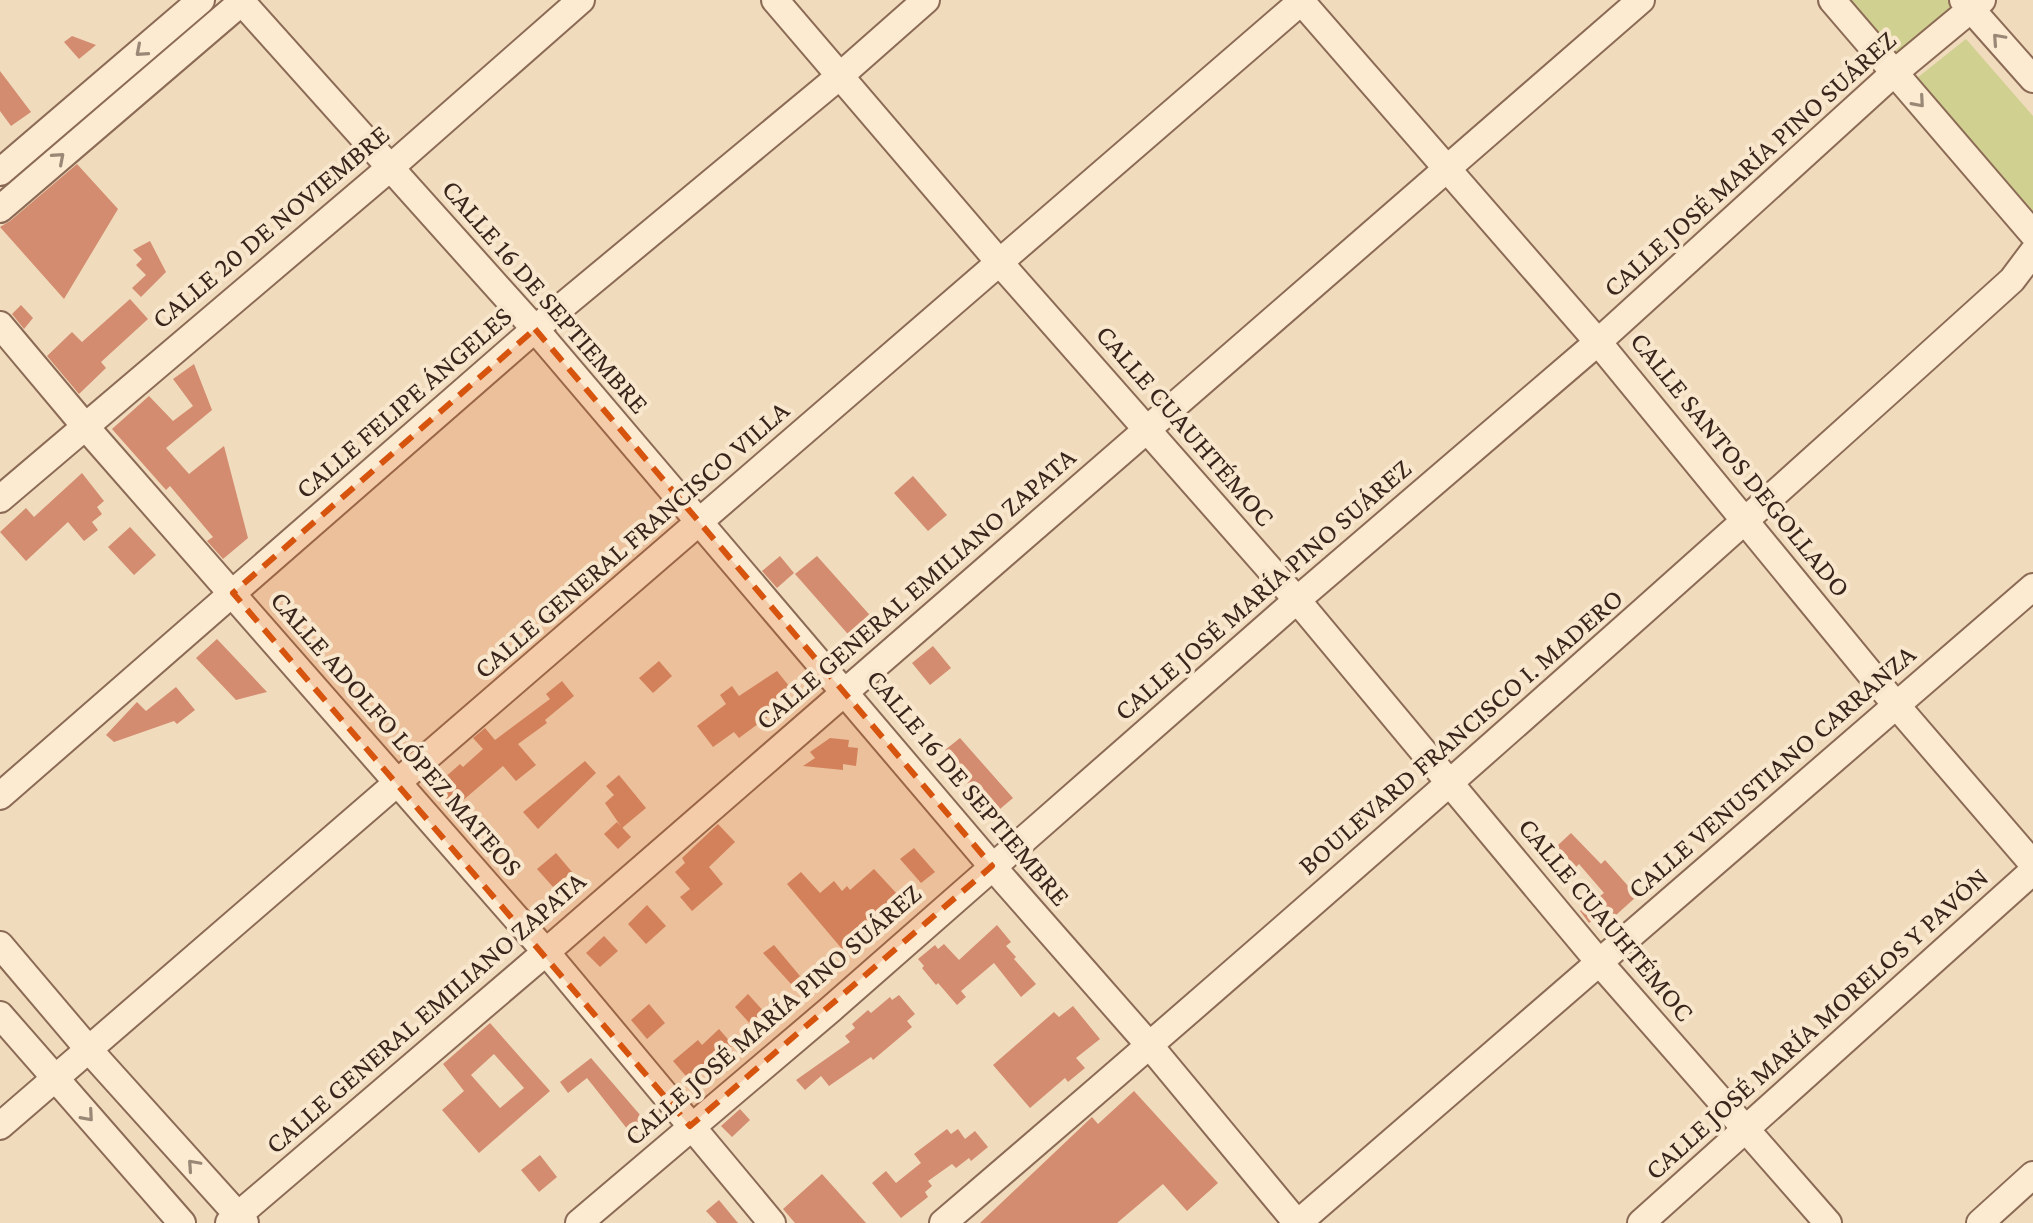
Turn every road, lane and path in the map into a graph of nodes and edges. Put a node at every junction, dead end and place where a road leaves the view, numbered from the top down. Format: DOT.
graph roads {
  1 [pos="201,0"];
  2 [pos="581,0"];
  3 [pos="775,0"];
  4 [pos="926,0"];
  5 [pos="1302,0"];
  6 [pos="1641,0"];
  7 [pos="1832,0"];
  8 [pos="242,1"];
  9 [pos="1972,3"];
  10 [pos="1894,73"];
  11 [pos="841,75"];
  12 [pos="2033,79"];
  13 [pos="391,167"];
  14 [pos="1447,170"];
  15 [pos="0,172"];
  16 [pos="0,209"];
  17 [pos="2033,234"];
  18 [pos="2033,252"];
  19 [pos="1000,263"];
  20 [pos="2023,275"];
  21 [pos="0,325"];
  22 [pos="535,329"];
  23 [pos="1598,342"];
  24 [pos="84,425"];
  25 [pos="1148,429"];
  26 [pos="0,499"];
  27 [pos="1747,521"];
  28 [pos="701,522"];
  29 [pos="2033,587"];
  30 [pos="233,593"];
  31 [pos="1297,600"];
  32 [pos="845,691"];
  33 [pos="1896,705"];
  34 [pos="397,782"];
  35 [pos="1451,783"];
  36 [pos="0,796"];
  37 [pos="2033,864"];
  38 [pos="992,866"];
  39 [pos="2033,871"];
  40 [pos="0,945"];
  41 [pos="546,952"];
  42 [pos="1599,962"];
  43 [pos="0,1015"];
  44 [pos="1150,1046"];
  45 [pos="90,1051"];
  46 [pos="55,1079"];
  47 [pos="0,1126"];
  48 [pos="690,1126"];
  49 [pos="1744,1130"];
  50 [pos="2033,1175"];
  51 [pos="238,1220"];
  52 [pos="182,1223"];
  53 [pos="579,1223"];
  54 [pos="772,1223"];
  55 [pos="943,1223"];
  56 [pos="1297,1223"];
  57 [pos="1641,1223"];
  58 [pos="1828,1223"];
  59 [pos="1980,1223"];
  1 -- 15 [label="street, one-way"];
  2 -- 13 [label="street, CALLE 20 DE NOVIEMBRE"];
  3 -- 11 [label="street, CALLE CUAUHTÉMOC"];
  4 -- 11 [label="street, CALLE FELIPE ÁNGELES"];
  5 -- 14 [label="street, CALLE SANTOS DEGOLLADO"];
  5 -- 19 [label="street, CALLE GENERAL FRANCISCO VILLA"];
  6 -- 14 [label="street, CALLE GENERAL EMILIANO ZAPATA"];
  7 -- 10 [label="street"];
  8 -- 13 [label="street, CALLE 16 DE SEPTIEMBRE"];
  16 -- 8 [label="street, one-way"];
  9 -- 10 [label="street, CALLE JOSÉ MARÍA PINO SUÁREZ"];
  12 -- 9 [label="street, one-way"];
  10 -- 17 [label="street, one-way"];
  10 -- 23 [label="street, CALLE JOSÉ MARÍA PINO SUÁREZ"];
  11 -- 19 [label="street, CALLE CUAUHTÉMOC"];
  11 -- 22 [label="street, CALLE FELIPE ÁNGELES"];
  13 -- 22 [label="street, CALLE 16 DE SEPTIEMBRE"];
  13 -- 24 [label="street, CALLE 20 DE NOVIEMBRE"];
  14 -- 23 [label="street, CALLE SANTOS DEGOLLADO"];
  14 -- 25 [label="street, CALLE GENERAL EMILIANO ZAPATA"];
  18 -- 20 [label="street, BOULEVARD FRANCISCO I. MADERO"];
  19 -- 25 [label="street, CALLE CUAUHTÉMOC"];
  19 -- 28 [label="street, CALLE GENERAL FRANCISCO VILLA"];
  20 -- 27 [label="street, BOULEVARD FRANCISCO I. MADERO"];
  21 -- 24 [label="street, CALLE ADOLFO LÓPEZ MATEOS"];
  22 -- 28 [label="street, CALLE 16 DE SEPTIEMBRE"];
  22 -- 30 [label="street, CALLE FELIPE ÁNGELES"];
  23 -- 27 [label="street, CALLE SANTOS DEGOLLADO"];
  23 -- 31 [label="street, CALLE JOSÉ MARÍA PINO SUÁREZ"];
  24 -- 26 [label="street, CALLE 20 DE NOVIEMBRE"];
  24 -- 30 [label="street, CALLE ADOLFO LÓPEZ MATEOS"];
  25 -- 31 [label="street, CALLE CUAUHTÉMOC"];
  25 -- 32 [label="street, CALLE GENERAL EMILIANO ZAPATA"];
  27 -- 33 [label="street, CALLE SANTOS DEGOLLADO"];
  27 -- 35 [label="street, BOULEVARD FRANCISCO I. MADERO"];
  28 -- 32 [label="street, CALLE 16 DE SEPTIEMBRE"];
  28 -- 34 [label="street, CALLE GENERAL FRANCISCO VILLA"];
  29 -- 33 [label="street, CALLE VENUSTIANO CARRANZA"];
  30 -- 34 [label="street, CALLE ADOLFO LÓPEZ MATEOS"];
  30 -- 36 [label="street, CALLE FELIPE ÁNGELES"];
  31 -- 35 [label="street, CALLE CUAUHTÉMOC"];
  31 -- 38 [label="street, CALLE JOSÉ MARÍA PINO SUÁREZ"];
  32 -- 38 [label="street, CALLE 16 DE SEPTIEMBRE"];
  32 -- 41 [label="street, CALLE GENERAL EMILIANO ZAPATA"];
  33 -- 37 [label="street, CALLE SANTOS DEGOLLADO"];
  33 -- 42 [label="street, CALLE VENUSTIANO CARRANZA"];
  34 -- 41 [label="street, CALLE ADOLFO LÓPEZ MATEOS"];
  34 -- 45 [label="street, CALLE GENERAL FRANCISCO VILLA"];
  35 -- 42 [label="street, CALLE CUAUHTÉMOC"];
  35 -- 44 [label="street, BOULEVARD FRANCISCO I. MADERO"];
  38 -- 44 [label="street, CALLE 16 DE SEPTIEMBRE"];
  38 -- 48 [label="street, CALLE JOSÉ MARÍA PINO SUÁREZ"];
  39 -- 49 [label="street, CALLE JOSÉ MARÍA MORELOS Y PAVÓN"];
  40 -- 45 [label="street"];
  41 -- 48 [label="street, CALLE ADOLFO LÓPEZ MATEOS"];
  41 -- 51 [label="street, CALLE GENERAL EMILIANO ZAPATA"];
  42 -- 49 [label="street, CALLE CUAUHTÉMOC"];
  42 -- 56 [label="street, CALLE VENUSTIANO CARRANZA"];
  43 -- 46 [label="street"];
  44 -- 55 [label="street, BOULEVARD FRANCISCO I. MADERO"];
  44 -- 56 [label="street, CALLE 16 DE SEPTIEMBRE"];
  45 -- 46 [label="street, CALLE GENERAL FRANCISCO VILLA"];
  51 -- 45 [label="street, one-way"];
  46 -- 47 [label="street, CALLE GENERAL FRANCISCO VILLA"];
  46 -- 52 [label="street, one-way"];
  48 -- 53 [label="street, CALLE JOSÉ MARÍA PINO SUÁREZ"];
  48 -- 54 [label="street, CALLE ADOLFO LÓPEZ MATEOS"];
  49 -- 57 [label="street, CALLE JOSÉ MARÍA MORELOS Y PAVÓN"];
  49 -- 58 [label="street, CALLE CUAUHTÉMOC"];
  50 -- 59 [label="street"];
}
